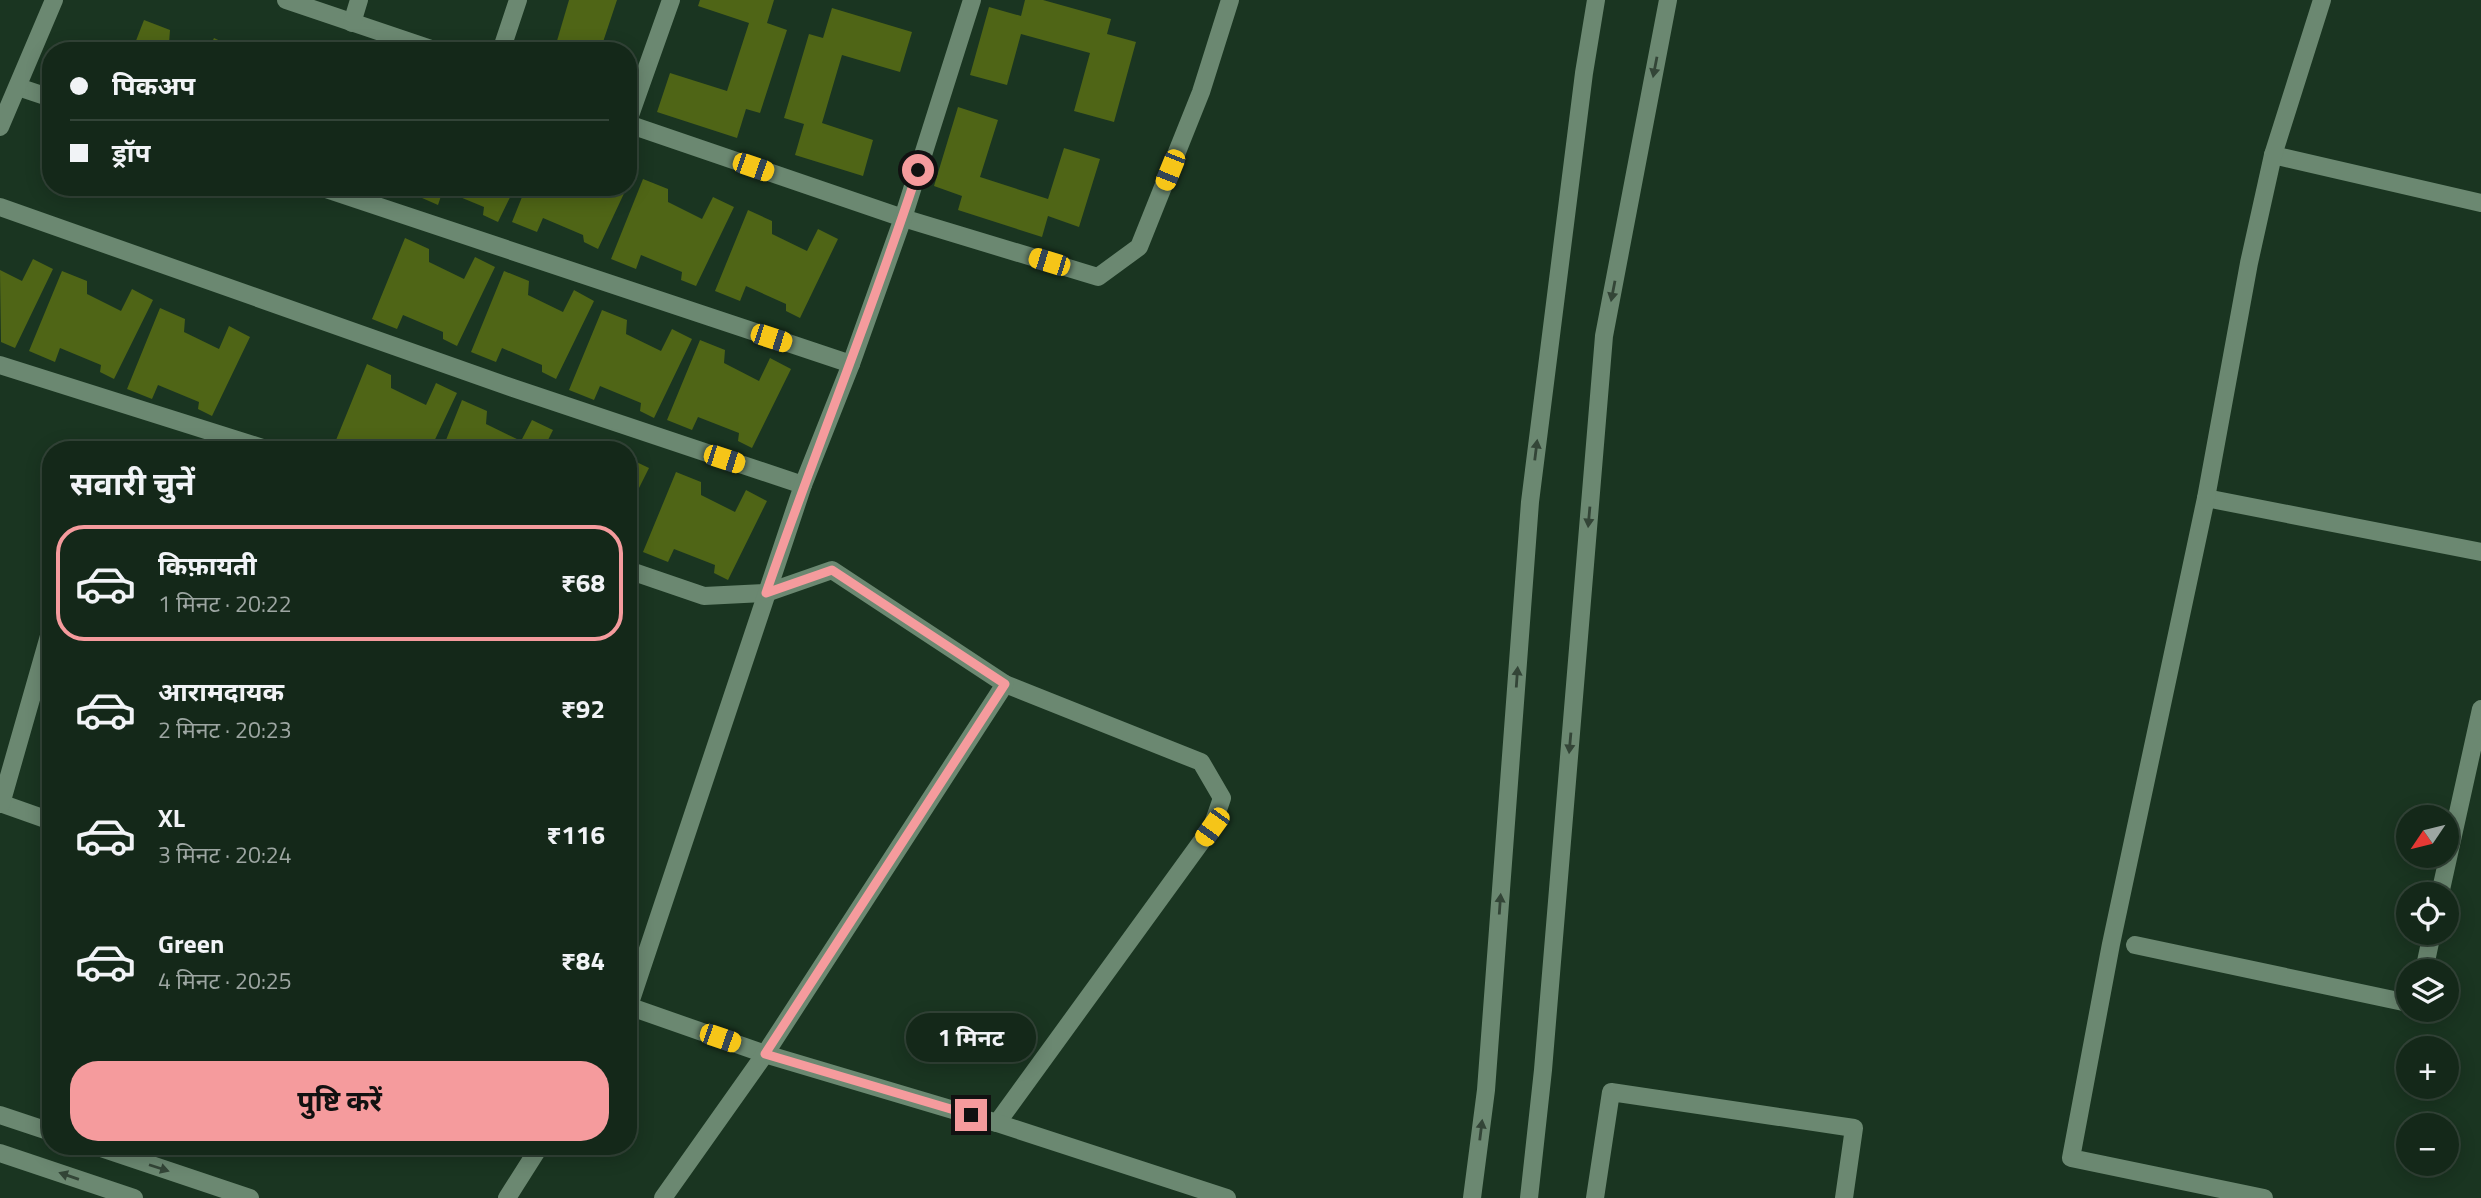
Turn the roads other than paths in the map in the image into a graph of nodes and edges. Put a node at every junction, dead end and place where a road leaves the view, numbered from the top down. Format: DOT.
graph roads {
  1 [pos="54,0"];
  2 [pos="286,0"];
  3 [pos="359,0"];
  4 [pos="518,0"];
  5 [pos="671,0"];
  6 [pos="972,0"];
  7 [pos="1230,0"];
  8 [pos="1596,0"];
  9 [pos="1668,0"];
  10 [pos="2322,0"];
  11 [pos="352,23"];
  12 [pos="410,42"];
  13 [pos="504,42"];
  14 [pos="18,87"];
  15 [pos="42,94"];
  16 [pos="637,97"];
  17 [pos="637,126"];
  18 [pos="0,127"];
  19 [pos="2273,155"];
  20 [pos="347,196"];
  21 [pos="2481,203"];
  22 [pos="0,207"];
  23 [pos="903,218"];
  24 [pos="851,364"];
  25 [pos="0,365"];
  26 [pos="235,441"];
  27 [pos="803,485"];
  28 [pos="2206,498"];
  29 [pos="2481,552"];
  30 [pos="637,573"];
  31 [pos="766,593"];
  32 [pos="42,660"];
  33 [pos="1005,684"];
  34 [pos="2481,709"];
  35 [pos="1,804"];
  36 [pos="42,818"];
  37 [pos="2443,882"];
  38 [pos="2135,945"];
  39 [pos="637,983"];
  40 [pos="2396,1000"];
  41 [pos="637,1010"];
  42 [pos="765,1054"];
  43 [pos="0,1115"];
  44 [pos="997,1123"];
  45 [pos="42,1129"];
  46 [pos="0,1153"];
  47 [pos="121,1155"];
  48 [pos="534,1155"];
  49 [pos="134,1198"];
  50 [pos="250,1198"];
  51 [pos="507,1198"];
  52 [pos="663,1198"];
  53 [pos="1227,1198"];
  54 [pos="1472,1198"];
  55 [pos="1529,1198"];
  56 [pos="1595,1198"];
  57 [pos="1844,1198"];
  58 [pos="2264,1198"];
  1 -- 14 [label="street"];
  2 -- 11 [label="street"];
  3 -- 11 [label="street"];
  4 -- 13 [label="street"];
  5 -- 16 [label="street"];
  6 -- 23 [label="street"];
  7 -- 23 [label="street"];
  54 -- 8 [label="street, one-way"];
  9 -- 55 [label="street, one-way"];
  10 -- 19 [label="street"];
  11 -- 12 [label="street"];
  14 -- 15 [label="street"];
  14 -- 18 [label="street"];
  17 -- 23 [label="street"];
  19 -- 21 [label="street"];
  19 -- 28 [label="street"];
  20 -- 24 [label="street"];
  22 -- 27 [label="street"];
  23 -- 24 [label="street"];
  24 -- 27 [label="street"];
  25 -- 26 [label="street"];
  27 -- 31 [label="street"];
  28 -- 29 [label="street"];
  28 -- 58 [label="street"];
  30 -- 31 [label="street"];
  31 -- 33 [label="street"];
  31 -- 39 [label="street"];
  32 -- 35 [label="street"];
  33 -- 42 [label="street"];
  33 -- 44 [label="street"];
  34 -- 37 [label="street"];
  35 -- 36 [label="street"];
  38 -- 40 [label="street"];
  41 -- 42 [label="street"];
  42 -- 44 [label="street"];
  42 -- 52 [label="street"];
  43 -- 45 [label="street"];
  44 -- 53 [label="street"];
  49 -- 46 [label="street, one-way"];
  47 -- 50 [label="street, one-way"];
  48 -- 51 [label="street"];
  56 -- 57 [label="street"];
}
